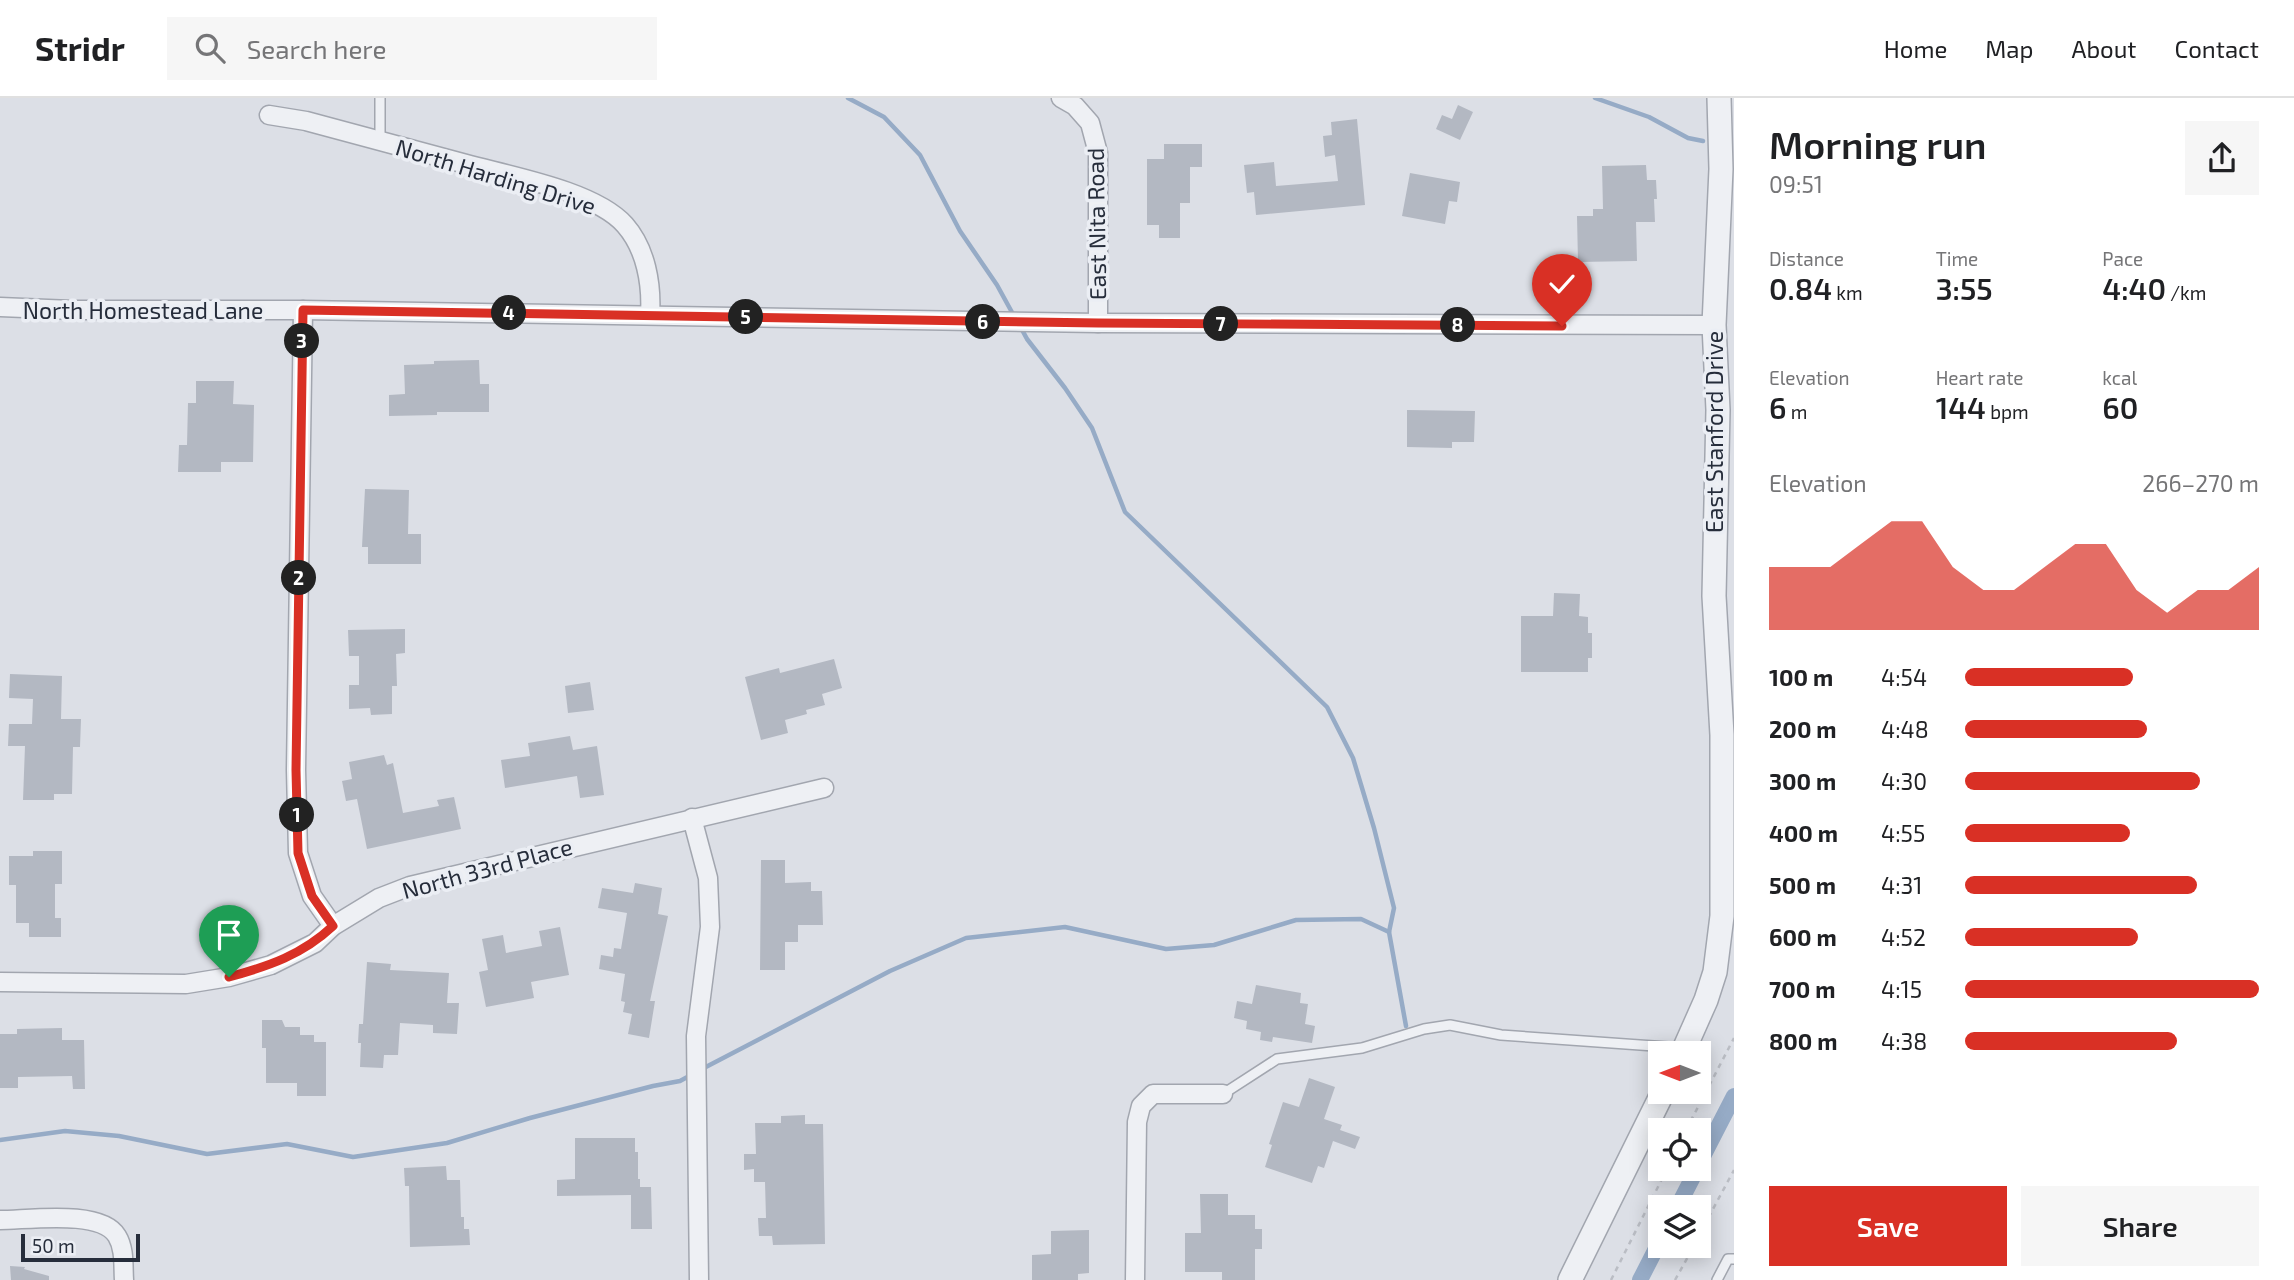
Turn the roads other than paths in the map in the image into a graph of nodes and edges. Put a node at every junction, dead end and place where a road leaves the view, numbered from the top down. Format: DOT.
graph roads {
  1 [pos="380,98"];
  2 [pos="1061,98"];
  3 [pos="1719,98"];
  4 [pos="270,115"];
  5 [pos="1727,124"];
  6 [pos="380,141"];
  7 [pos="0,307"];
  8 [pos="303,310"];
  9 [pos="650,315"];
  10 [pos="1098,323"];
  11 [pos="1714,325"];
  12 [pos="824,788"];
  13 [pos="692,818"];
  14 [pos="333,926"];
  15 [pos="0,982"];
  16 [pos="1688,1041"];
  17 [pos="1648,1048"];
  18 [pos="1223,1094"];
  19 [pos="1656,1104"];
  20 [pos="0,1220"];
  21 [pos="1734,1259"];
  22 [pos="124,1280"];
  23 [pos="699,1280"];
  24 [pos="1135,1280"];
  25 [pos="1570,1280"];
  26 [pos="1717,1280"];
  1 -- 6 [label="lane"];
  2 -- 10 [label="street, East Nita Road"];
  3 -- 5 [label="street, East Stanford Drive"];
  4 -- 6 [label="street, North Harding Drive"];
  5 -- 11 [label="street, East Stanford Drive"];
  6 -- 9 [label="street, North Harding Drive"];
  7 -- 8 [label="street, North Homestead Lane"];
  8 -- 9 [label="street, North Homestead Lane"];
  8 -- 14 [label="street"];
  9 -- 10 [label="street, North Homestead Lane"];
  10 -- 11 [label="street, North Homestead Lane"];
  11 -- 16 [label="street, East Stanford Drive"];
  12 -- 13 [label="street, North 33rd Place"];
  13 -- 14 [label="street, North 33rd Place"];
  13 -- 23 [label="street"];
  14 -- 15 [label="street, North 33rd Place"];
  17 -- 18 [label="lane"];
  18 -- 24 [label="street"];
  19 -- 25 [label="street"];
  20 -- 22 [label="street"];
  21 -- 26 [label="lane"];
}
